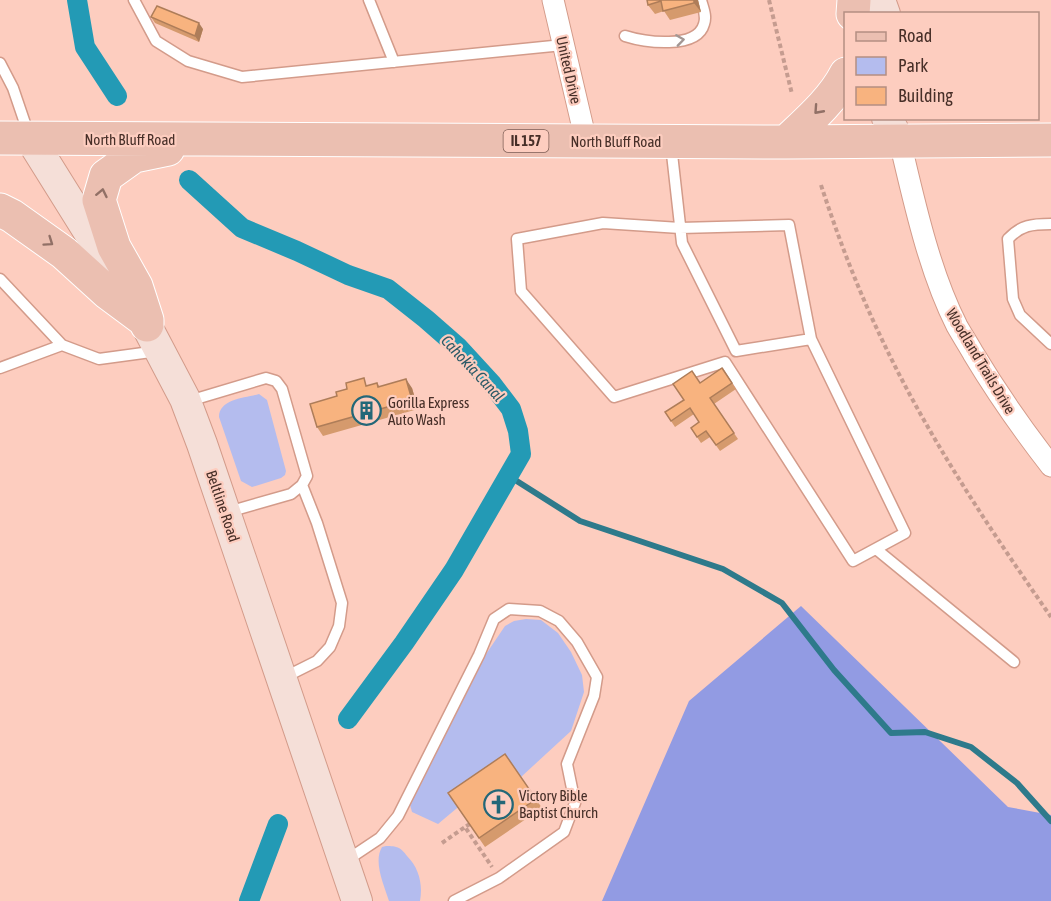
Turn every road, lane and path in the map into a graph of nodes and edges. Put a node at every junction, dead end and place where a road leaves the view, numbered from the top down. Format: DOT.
graph roads {
  1 [pos="134,0"];
  2 [pos="369,0"];
  3 [pos="553,0"];
  4 [pos="701,0"];
  5 [pos="769,0"];
  6 [pos="625,36"];
  7 [pos="563,45"];
  8 [pos="394,62"];
  9 [pos="0,63"];
  10 [pos="844,78"];
  11 [pos="792,94"];
  12 [pos="897,126"];
  13 [pos="15,138"];
  14 [pos="216,139"];
  15 [pos="1051,140"];
  16 [pos="586,141"];
  17 [pos="671,141"];
  18 [pos="786,142"];
  19 [pos="820,185"];
  20 [pos="0,210"];
  21 [pos="1051,224"];
  22 [pos="680,228"];
  23 [pos="0,279"];
  24 [pos="5,291"];
  25 [pos="150,332"];
  26 [pos="811,339"];
  27 [pos="1051,344"];
  28 [pos="62,345"];
  29 [pos="736,351"];
  30 [pos="725,362"];
  31 [pos="0,368"];
  32 [pos="186,402"];
  33 [pos="1051,466"];
  34 [pos="302,485"];
  35 [pos="225,512"];
  36 [pos="876,549"];
  37 [pos="1051,617"];
  38 [pos="1014,662"];
  39 [pos="282,678"];
  40 [pos="441,843"];
  41 [pos="344,862"];
  42 [pos="499,878"];
  43 [pos="357,901"];
  44 [pos="454,901"];
  1 -- 8 [label="lane"];
  2 -- 8 [label="lane"];
  3 -- 7 [label="street, United Drive"];
  6 -- 4 [label="lane, one-way"];
  5 -- 11 [label="path"];
  7 -- 8 [label="lane"];
  7 -- 16 [label="street, United Drive"];
  9 -- 13 [label="lane"];
  10 -- 18 [label="main road, one-way"];
  12 -- 15 [label="main road, North Bluff Road / IL 157"];
  12 -- 18 [label="main road, North Bluff Road / IL 157"];
  12 -- 33 [label="street, Woodland Trails Drive"];
  13 -- 14 [label="main road, North Bluff Road / IL 157"];
  13 -- 25 [label="main road, Beltline Road"];
  14 -- 16 [label="main road, North Bluff Road / IL 157"];
  25 -- 14 [label="main road, one-way"];
  16 -- 17 [label="main road, North Bluff Road / IL 157"];
  17 -- 18 [label="main road, North Bluff Road / IL 157"];
  17 -- 22 [label="lane"];
  19 -- 37 [label="path"];
  20 -- 25 [label="main road, one-way"];
  21 -- 27 [label="lane"];
  22 -- 26 [label="lane"];
  22 -- 29 [label="lane"];
  22 -- 30 [label="lane"];
  23 -- 24 [label="lane"];
  24 -- 28 [label="lane"];
  25 -- 28 [label="lane"];
  25 -- 32 [label="main road, Beltline Road"];
  26 -- 29 [label="lane"];
  26 -- 36 [label="lane"];
  28 -- 31 [label="lane"];
  29 -- 30 [label="lane"];
  30 -- 36 [label="lane"];
  32 -- 34 [label="lane"];
  32 -- 35 [label="main road, Beltline Road"];
  34 -- 35 [label="lane"];
  34 -- 39 [label="lane"];
  35 -- 39 [label="main road, Beltline Road"];
  36 -- 38 [label="lane"];
  39 -- 41 [label="main road, Beltline Road"];
  40 -- 42 [label="path"];
  41 -- 42 [label="lane"];
  41 -- 43 [label="main road, Beltline Road"];
  42 -- 44 [label="lane"];
}
